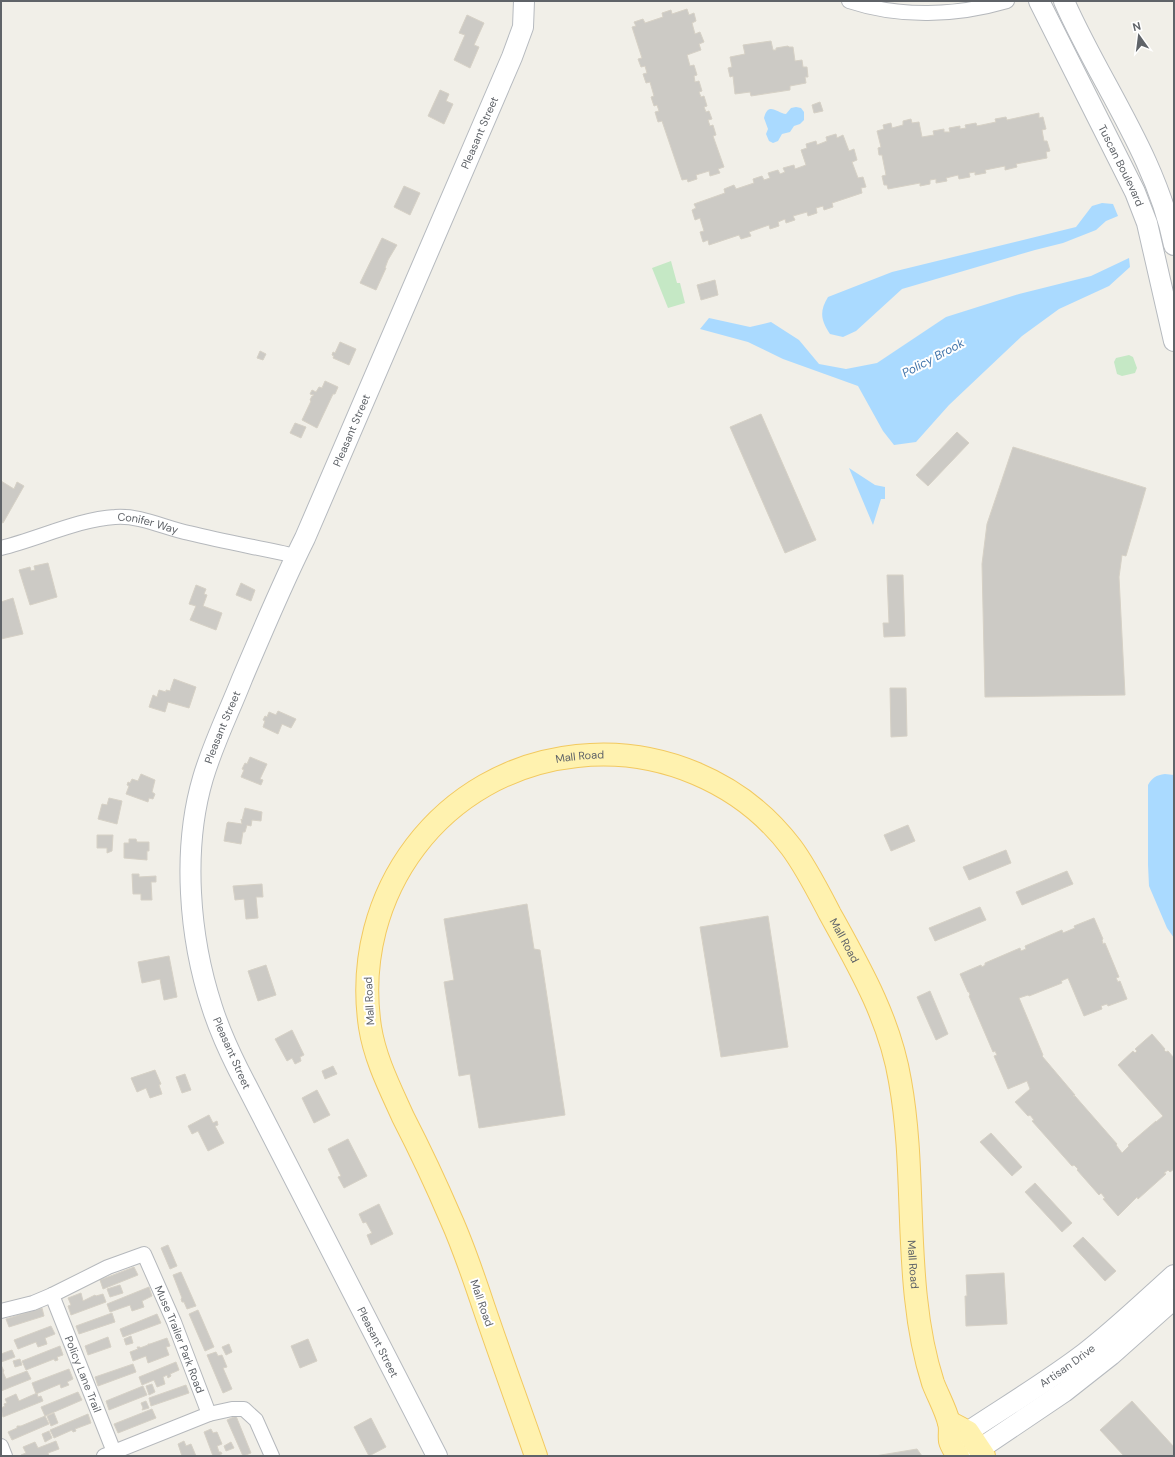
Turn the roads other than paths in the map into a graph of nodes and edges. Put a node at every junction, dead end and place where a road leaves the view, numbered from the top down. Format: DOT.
graph roads {
  1 [pos="524,1"];
  2 [pos="849,1"];
  3 [pos="1007,1"];
  4 [pos="1039,1"];
  5 [pos="1064,1"];
  6 [pos="1174,245"];
  7 [pos="1174,341"];
  8 [pos="1,548"];
  9 [pos="296,556"];
  10 [pos="1174,1275"];
  11 [pos="52,1295"];
  12 [pos="1174,1299"];
  13 [pos="1,1311"];
  14 [pos="209,1414"];
  15 [pos="965,1445"];
  16 [pos="1,1446"];
  17 [pos="109,1454"];
  18 [pos="5,1456"];
  19 [pos="272,1456"];
  20 [pos="437,1456"];
  21 [pos="536,1456"];
  1 -- 9 [label="main road, Pleasant Street"];
  2 -- 3 [label="street"];
  4 -- 7 [label="main road, Tuscan Boulevard"];
  5 -- 6 [label="main road, Tuscan Boulevard"];
  8 -- 9 [label="street, Conifer Way"];
  9 -- 20 [label="main road, Pleasant Street"];
  10 -- 15 [label="main road, Artisan Drive"];
  11 -- 13 [label="street"];
  11 -- 14 [label="street, Muse Trailer Park Road"];
  11 -- 17 [label="street, Policy Lane Trail"];
  12 -- 15 [label="main road, Artisan Drive"];
  14 -- 17 [label="street"];
  14 -- 19 [label="street"];
  15 -- 21 [label="main road, Mall Road"];
  16 -- 18 [label="street"];
}
